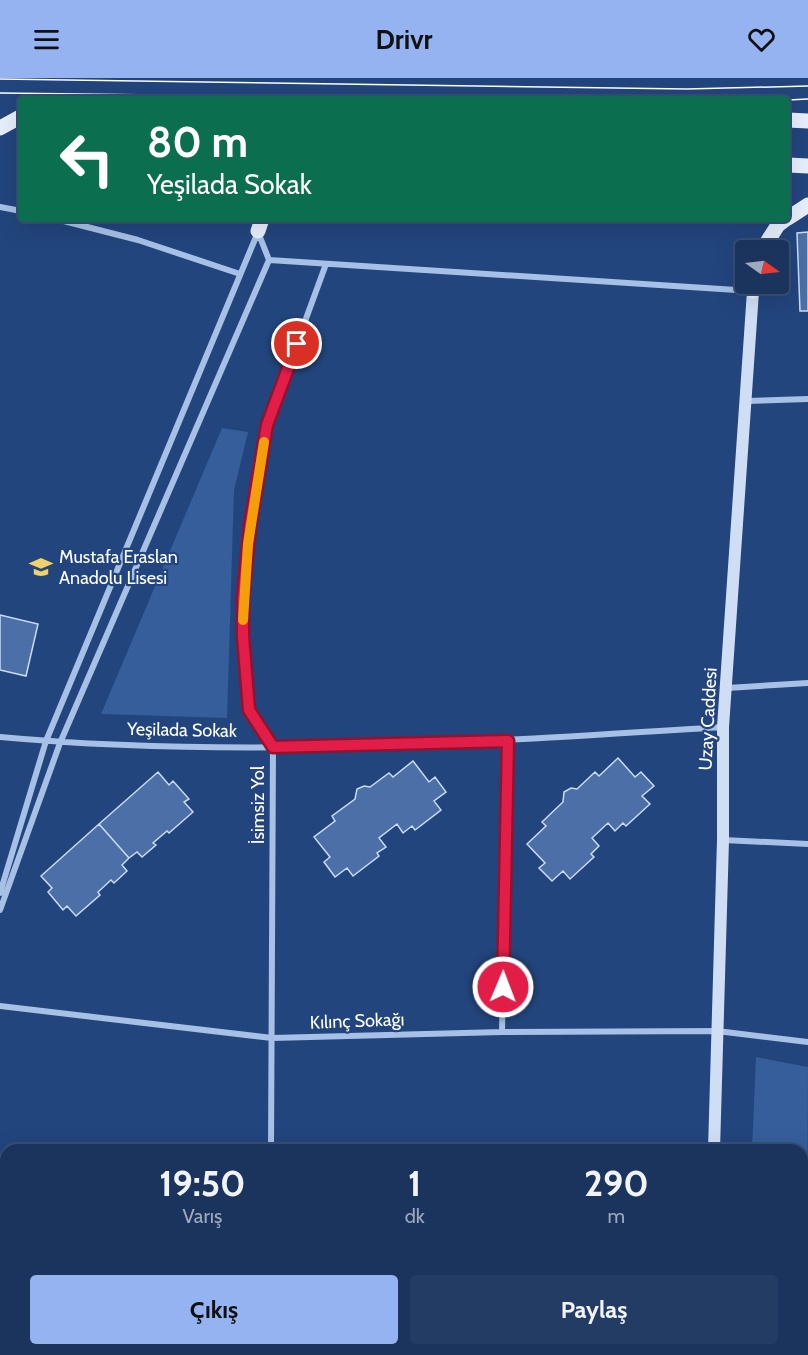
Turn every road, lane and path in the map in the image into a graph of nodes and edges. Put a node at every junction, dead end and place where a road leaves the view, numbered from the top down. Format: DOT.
graph roads {
  1 [pos="18,117"];
  2 [pos="0,118"];
  3 [pos="18,118"];
  4 [pos="790,120"];
  5 [pos="808,121"];
  6 [pos="0,128"];
  7 [pos="790,165"];
  8 [pos="808,166"];
  9 [pos="808,205"];
  10 [pos="0,207"];
  11 [pos="18,210"];
  12 [pos="790,217"];
  13 [pos="68,222"];
  14 [pos="782,222"];
  15 [pos="260,225"];
  16 [pos="768,240"];
  17 [pos="270,260"];
  18 [pos="326,264"];
  19 [pos="240,274"];
  20 [pos="735,286"];
  21 [pos="754,294"];
  22 [pos="808,399"];
  23 [pos="746,401"];
  24 [pos="808,683"];
  25 [pos="727,688"];
  26 [pos="723,727"];
  27 [pos="0,737"];
  28 [pos="46,741"];
  29 [pos="508,741"];
  30 [pos="60,743"];
  31 [pos="273,747"];
  32 [pos="723,840"];
  33 [pos="808,844"];
  34 [pos="0,893"];
  35 [pos="0,910"];
  36 [pos="0,1006"];
  37 [pos="717,1031"];
  38 [pos="502,1032"];
  39 [pos="272,1038"];
  40 [pos="808,1042"];
  41 [pos="271,1144"];
  42 [pos="714,1144"];
  1 -- 2 [label="main road"];
  3 -- 6 [label="main road"];
  4 -- 5 [label="main road"];
  7 -- 8 [label="main road"];
  9 -- 12 [label="main road"];
  10 -- 11 [label="street"];
  13 -- 19 [label="street"];
  14 -- 16 [label="main road"];
  15 -- 17 [label="street"];
  15 -- 19 [label="street"];
  17 -- 18 [label="street"];
  17 -- 30 [label="street"];
  18 -- 20 [label="street"];
  18 -- 31 [label="street, İsimsiz Yol"];
  19 -- 28 [label="street"];
  21 -- 23 [label="main road, Uzay Caddesi"];
  22 -- 23 [label="street"];
  23 -- 25 [label="main road, Uzay Caddesi"];
  24 -- 25 [label="street"];
  25 -- 26 [label="main road, Uzay Caddesi"];
  26 -- 29 [label="street, Yeşilada Sokak"];
  26 -- 32 [label="main road, Uzay Caddesi"];
  27 -- 28 [label="street, Yeşilada Sokak"];
  28 -- 30 [label="street, Yeşilada Sokak"];
  28 -- 34 [label="street"];
  29 -- 31 [label="street, Yeşilada Sokak"];
  29 -- 38 [label="street"];
  30 -- 31 [label="street, Yeşilada Sokak"];
  30 -- 35 [label="street"];
  31 -- 39 [label="street, İsimsiz Yol"];
  32 -- 33 [label="street"];
  32 -- 37 [label="main road, Uzay Caddesi"];
  36 -- 39 [label="street, Kılınç Sokağı"];
  37 -- 38 [label="street, Kılınç Sokağı"];
  37 -- 40 [label="street, Kılınç Sokağı"];
  37 -- 42 [label="main road, Uzay Caddesi"];
  38 -- 39 [label="street, Kılınç Sokağı"];
  39 -- 41 [label="street, İsimsiz Yol"];
}
